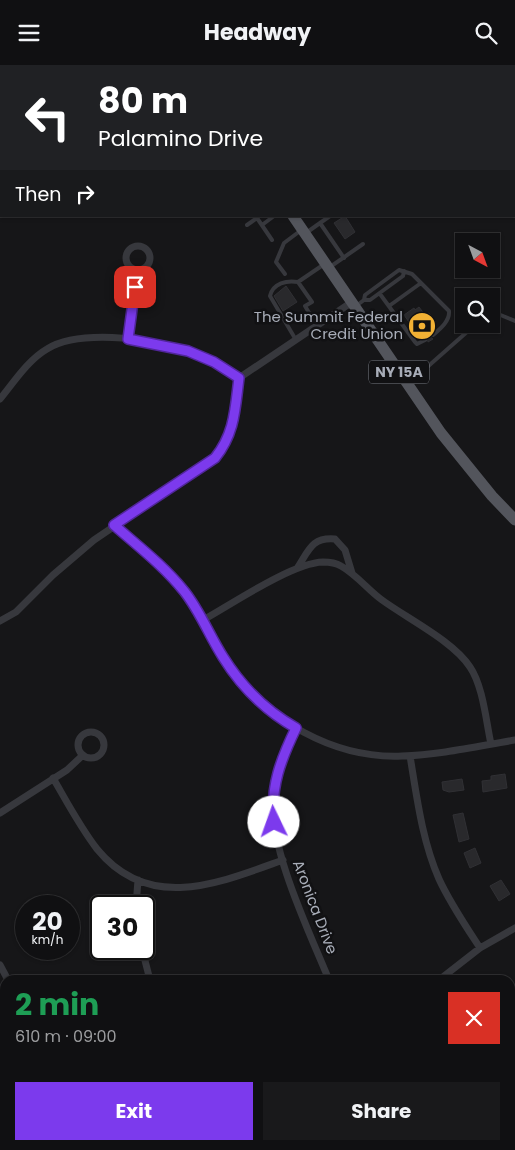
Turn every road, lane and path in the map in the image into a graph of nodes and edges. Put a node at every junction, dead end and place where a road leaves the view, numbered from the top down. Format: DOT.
graph roads {
  1 [pos="273,217"];
  2 [pos="293,217"];
  3 [pos="329,217"];
  4 [pos="320,223"];
  5 [pos="247,225"];
  6 [pos="262,225"];
  7 [pos="303,232"];
  8 [pos="272,240"];
  9 [pos="363,244"];
  10 [pos="344,258"];
  11 [pos="327,266"];
  12 [pos="137,271"];
  13 [pos="404,271"];
  14 [pos="285,274"];
  15 [pos="298,282"];
  16 [pos="421,283"];
  17 [pos="380,294"];
  18 [pos="357,303"];
  19 [pos="389,306"];
  20 [pos="500,316"];
  21 [pos="515,321"];
  22 [pos="317,325"];
  23 [pos="466,333"];
  24 [pos="433,335"];
  25 [pos="128,339"];
  26 [pos="296,340"];
  27 [pos="425,340"];
  28 [pos="239,378"];
  29 [pos="406,382"];
  30 [pos="0,399"];
  31 [pos="515,520"];
  32 [pos="114,525"];
  33 [pos="298,568"];
  34 [pos="352,573"];
  35 [pos="204,620"];
  36 [pos="0,621"];
  37 [pos="296,728"];
  38 [pos="515,740"];
  39 [pos="491,744"];
  40 [pos="83,755"];
  41 [pos="410,756"];
  42 [pos="54,778"];
  43 [pos="0,813"];
  44 [pos="283,860"];
  45 [pos="138,880"];
  46 [pos="137,895"];
  47 [pos="515,928"];
  48 [pos="480,948"];
  49 [pos="145,960"];
  50 [pos="149,975"];
  51 [pos="327,975"];
  52 [pos="445,975"];
  1 -- 6 [label="lane"];
  2 -- 7 [label="main road, NY 15A"];
  3 -- 4 [label="lane"];
  4 -- 7 [label="lane"];
  4 -- 10 [label="lane"];
  5 -- 6 [label="lane"];
  6 -- 8 [label="lane"];
  7 -- 11 [label="main road, NY 15A"];
  7 -- 14 [label="lane"];
  9 -- 10 [label="lane"];
  10 -- 11 [label="lane"];
  11 -- 15 [label="lane"];
  11 -- 18 [label="main road, NY 15A"];
  12 -- 25 [label="street"];
  13 -- 16 [label="lane"];
  13 -- 17 [label="lane"];
  13 -- 18 [label="lane"];
  15 -- 22 [label="lane"];
  15 -- 26 [label="lane"];
  16 -- 19 [label="lane"];
  16 -- 24 [label="lane"];
  17 -- 18 [label="lane"];
  17 -- 19 [label="lane"];
  18 -- 22 [label="street"];
  18 -- 29 [label="main road, NY 15A"];
  19 -- 27 [label="lane"];
  20 -- 21 [label="lane"];
  22 -- 26 [label="street"];
  23 -- 29 [label="lane"];
  25 -- 28 [label="street"];
  25 -- 30 [label="street"];
  26 -- 28 [label="street"];
  28 -- 32 [label="street"];
  29 -- 31 [label="main road, NY 15A"];
  32 -- 35 [label="street"];
  32 -- 36 [label="street"];
  33 -- 34 [label="street"];
  33 -- 34 [label="street"];
  33 -- 35 [label="street"];
  34 -- 39 [label="street"];
  35 -- 37 [label="street"];
  37 -- 41 [label="street"];
  37 -- 44 [label="street, Aronica Drive"];
  38 -- 39 [label="street"];
  39 -- 41 [label="street"];
  40 -- 42 [label="street"];
  41 -- 48 [label="street"];
  42 -- 43 [label="street"];
  42 -- 45 [label="street"];
  44 -- 45 [label="street"];
  44 -- 51 [label="street, Aronica Drive"];
  45 -- 46 [label="street"];
  47 -- 48 [label="street"];
  48 -- 52 [label="street"];
  49 -- 50 [label="street"];
}
